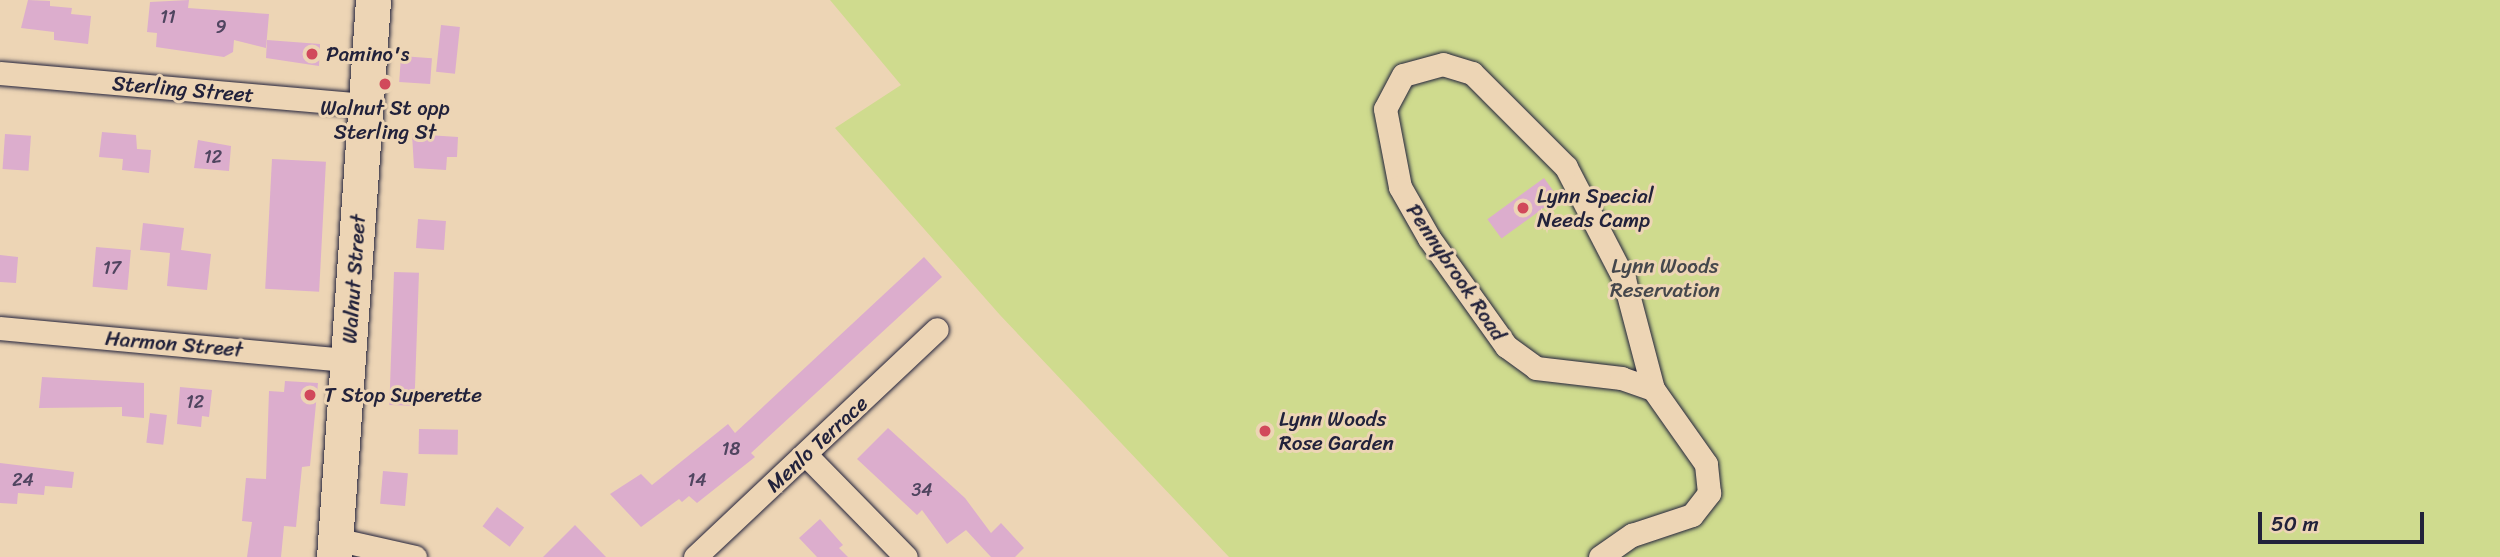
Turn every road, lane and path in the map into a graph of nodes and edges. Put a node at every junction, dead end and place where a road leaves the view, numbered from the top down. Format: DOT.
graph roads {
  1 [pos="373,0"];
  2 [pos="0,73"];
  3 [pos="365,105"];
  4 [pos="0,328"];
  5 [pos="937,329"];
  6 [pos="348,360"];
  7 [pos="1653,389"];
  8 [pos="807,456"];
  9 [pos="335,548"];
  10 [pos="415,557"];
  11 [pos="695,557"];
  12 [pos="906,557"];
  13 [pos="1600,557"];
  1 -- 3 [label="main road, Walnut Street"];
  2 -- 3 [label="street, Sterling Street"];
  3 -- 6 [label="main road, Walnut Street"];
  4 -- 6 [label="street, Harmon Street"];
  5 -- 8 [label="street, Menlo Terrace"];
  6 -- 9 [label="main road, Walnut Street"];
  7 -- 7 [label="street, Pennybrook Road"];
  7 -- 13 [label="street, Pennybrook Road"];
  8 -- 11 [label="street, Menlo Terrace"];
  8 -- 12 [label="street"];
  9 -- 10 [label="street"];
}
